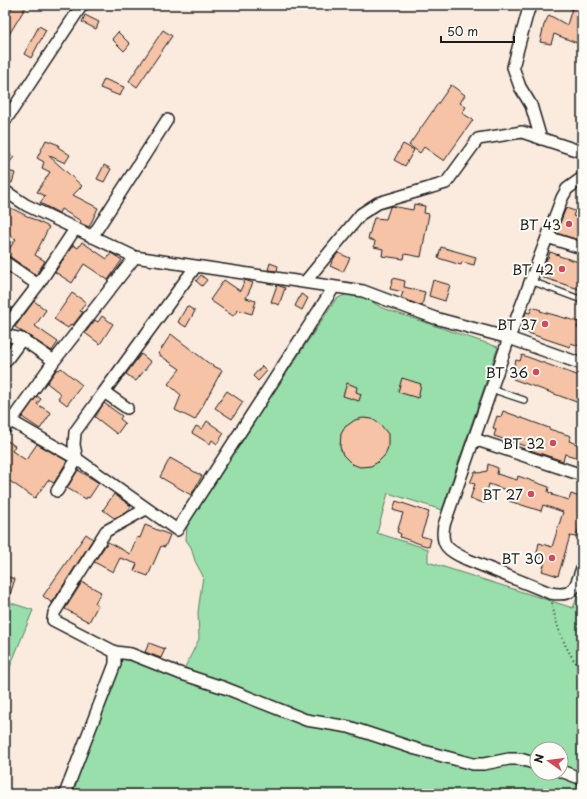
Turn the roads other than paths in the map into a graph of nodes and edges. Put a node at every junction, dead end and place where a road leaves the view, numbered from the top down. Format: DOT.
graph roads {
  1 [pos="82,5"];
  2 [pos="532,5"];
  3 [pos="167,120"];
  4 [pos="5,121"];
  5 [pos="541,139"];
  6 [pos="582,152"];
  7 [pos="582,178"];
  8 [pos="5,192"];
  9 [pos="75,229"];
  10 [pos="92,237"];
  11 [pos="547,237"];
  12 [pos="582,248"];
  13 [pos="135,257"];
  14 [pos="5,262"];
  15 [pos="196,266"];
  16 [pos="530,281"];
  17 [pos="305,282"];
  18 [pos="38,285"];
  19 [pos="334,287"];
  20 [pos="582,300"];
  21 [pos="5,328"];
  22 [pos="5,335"];
  23 [pos="509,338"];
  24 [pos="22,339"];
  25 [pos="54,361"];
  26 [pos="5,362"];
  27 [pos="582,364"];
  28 [pos="491,389"];
  29 [pos="104,392"];
  30 [pos="524,400"];
  31 [pos="127,408"];
  32 [pos="8,424"];
  33 [pos="474,439"];
  34 [pos="77,459"];
  35 [pos="582,475"];
  36 [pos="57,491"];
  37 [pos="146,509"];
  38 [pos="582,568"];
  39 [pos="115,652"];
  40 [pos="529,762"];
  41 [pos="569,774"];
  42 [pos="582,779"];
  43 [pos="65,794"];
  1 -- 4 [label="street"];
  2 -- 5 [label="street"];
  3 -- 10 [label="street"];
  5 -- 6 [label="street"];
  5 -- 17 [label="street"];
  7 -- 11 [label="street"];
  8 -- 9 [label="street"];
  9 -- 10 [label="street"];
  9 -- 18 [label="street"];
  10 -- 13 [label="street"];
  11 -- 12 [label="street"];
  11 -- 16 [label="street"];
  13 -- 15 [label="street"];
  13 -- 25 [label="street"];
  14 -- 18 [label="street"];
  15 -- 17 [label="street"];
  15 -- 29 [label="street"];
  16 -- 20 [label="lane"];
  16 -- 23 [label="street"];
  17 -- 19 [label="street"];
  18 -- 21 [label="street"];
  19 -- 23 [label="street"];
  19 -- 37 [label="street"];
  22 -- 24 [label="street"];
  23 -- 27 [label="street"];
  23 -- 28 [label="street"];
  24 -- 25 [label="street"];
  24 -- 26 [label="street"];
  25 -- 32 [label="street"];
  28 -- 30 [label="lane"];
  28 -- 33 [label="street"];
  29 -- 31 [label="street"];
  29 -- 34 [label="street"];
  32 -- 34 [label="street"];
  33 -- 35 [label="street"];
  33 -- 38 [label="street"];
  34 -- 36 [label="street"];
  34 -- 37 [label="street"];
  37 -- 39 [label="street"];
  39 -- 40 [label="street"];
  39 -- 43 [label="street"];
  41 -- 42 [label="street"];
}
